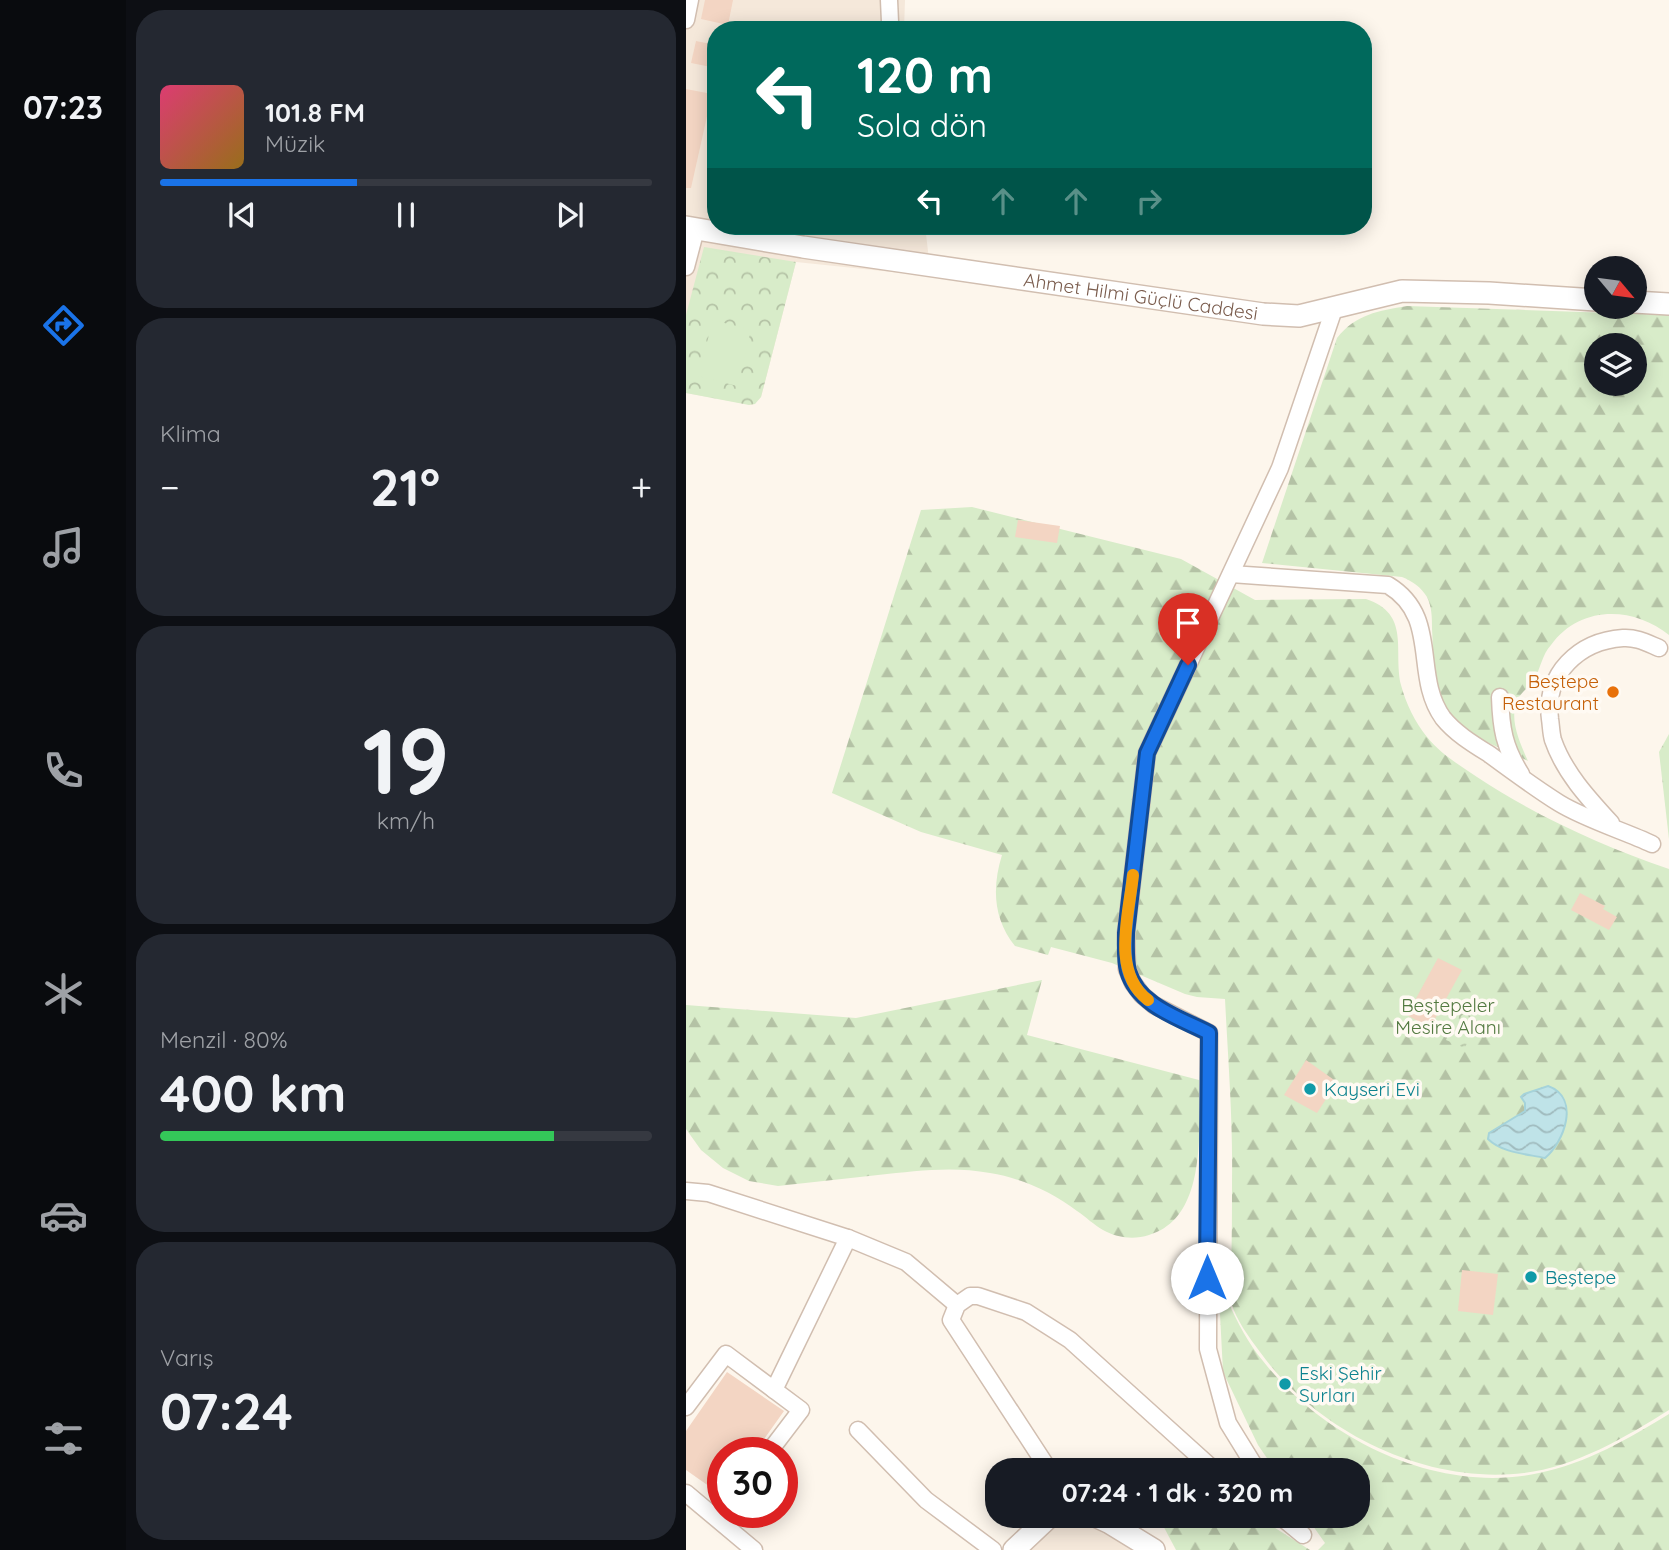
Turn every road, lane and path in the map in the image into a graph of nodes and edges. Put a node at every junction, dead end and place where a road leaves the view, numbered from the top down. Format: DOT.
graph roads {
  1 [pos="690,0"];
  2 [pos="889,0"];
  3 [pos="686,20"];
  4 [pos="890,21"];
  5 [pos="691,228"];
  6 [pos="732,235"];
  7 [pos="686,267"];
  8 [pos="1584,299"];
  9 [pos="1647,303"];
  10 [pos="1669,304"];
  11 [pos="1334,309"];
  12 [pos="1231,575"];
  13 [pos="1659,648"];
  14 [pos="1500,697"];
  15 [pos="1525,780"];
  16 [pos="1616,828"];
  17 [pos="1653,844"];
  18 [pos="686,1191"];
  19 [pos="848,1238"];
  20 [pos="957,1305"];
  21 [pos="774,1390"];
  22 [pos="686,1407"];
  23 [pos="858,1430"];
  24 [pos="780,1437"];
  25 [pos="1041,1458"];
  26 [pos="1201,1458"];
  27 [pos="1250,1458"];
  28 [pos="686,1493"];
  29 [pos="707,1506"];
  30 [pos="733,1528"];
  31 [pos="1037,1528"];
  32 [pos="1119,1528"];
  33 [pos="1295,1528"];
  34 [pos="1303,1535"];
  35 [pos="754,1550"];
  36 [pos="992,1550"];
  37 [pos="1014,1550"];
  38 [pos="1154,1550"];
  1 -- 3 [label="street"];
  2 -- 4 [label="street"];
  5 -- 7 [label="street"];
  6 -- 11 [label="street, Ahmet Hilmi Güçlü Caddesi"];
  8 -- 11 [label="street, Ahmet Hilmi Güçlü Caddesi"];
  9 -- 10 [label="street"];
  11 -- 12 [label="street"];
  12 -- 15 [label="street"];
  12 -- 27 [label="street"];
  13 -- 16 [label="street"];
  14 -- 15 [label="street"];
  15 -- 16 [label="street"];
  16 -- 17 [label="street"];
  18 -- 19 [label="street"];
  19 -- 20 [label="street"];
  19 -- 21 [label="street"];
  20 -- 25 [label="street"];
  20 -- 26 [label="street"];
  21 -- 22 [label="street"];
  21 -- 24 [label="street"];
  23 -- 36 [label="street"];
  28 -- 29 [label="street"];
  30 -- 35 [label="street"];
  31 -- 37 [label="street"];
  32 -- 38 [label="street"];
  33 -- 34 [label="street"];
}
